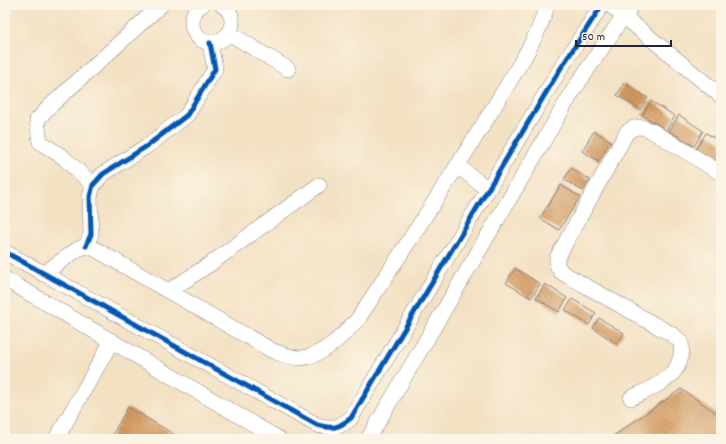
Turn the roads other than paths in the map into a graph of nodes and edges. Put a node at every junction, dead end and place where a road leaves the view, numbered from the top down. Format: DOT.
graph roads {
  1 [pos="161,5"];
  2 [pos="222,5"];
  3 [pos="547,5"];
  4 [pos="602,5"];
  5 [pos="610,5"];
  6 [pos="195,7"];
  7 [pos="633,19"];
  8 [pos="229,33"];
  9 [pos="210,43"];
  10 [pos="288,69"];
  11 [pos="721,96"];
  12 [pos="458,166"];
  13 [pos="721,173"];
  14 [pos="319,184"];
  15 [pos="93,185"];
  16 [pos="488,189"];
  17 [pos="86,246"];
  18 [pos="5,252"];
  19 [pos="43,274"];
  20 [pos="5,279"];
  21 [pos="169,291"];
  22 [pos="112,342"];
  23 [pos="631,398"];
  24 [pos="56,439"];
  25 [pos="279,439"];
  26 [pos="368,439"];
  1 -- 15 [label="street"];
  2 -- 8 [label="street"];
  3 -- 12 [label="street"];
  4 -- 16 [label="street"];
  5 -- 7 [label="street"];
  6 -- 9 [label="street"];
  7 -- 11 [label="street"];
  7 -- 26 [label="street"];
  8 -- 9 [label="street"];
  8 -- 10 [label="street"];
  9 -- 15 [label="street"];
  12 -- 16 [label="street"];
  12 -- 21 [label="street"];
  13 -- 23 [label="street"];
  14 -- 21 [label="street"];
  15 -- 17 [label="street"];
  16 -- 19 [label="street"];
  17 -- 19 [label="street"];
  17 -- 21 [label="street"];
  18 -- 19 [label="street"];
  20 -- 22 [label="street"];
  22 -- 24 [label="street"];
  22 -- 25 [label="street"];
}
